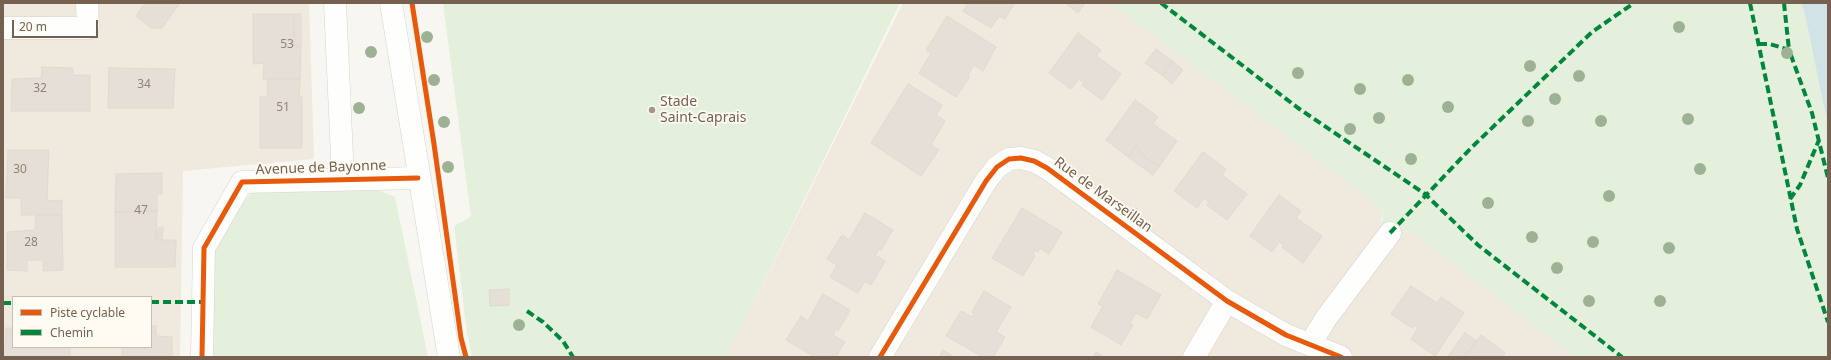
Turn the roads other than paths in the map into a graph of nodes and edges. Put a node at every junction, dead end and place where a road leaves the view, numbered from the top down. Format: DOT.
graph roads {
  1 [pos="87,3"];
  2 [pos="335,3"];
  3 [pos="391,3"];
  4 [pos="3,28"];
  5 [pos="418,178"];
  6 [pos="343,179"];
  7 [pos="1390,233"];
  8 [pos="1227,301"];
  9 [pos="1310,344"];
  10 [pos="202,357"];
  11 [pos="449,357"];
  12 [pos="880,357"];
  13 [pos="1194,357"];
  14 [pos="1340,357"];
  1 -- 4 [label="street"];
  2 -- 6 [label="street, Avenue de Bayonne"];
  3 -- 5 [label="street"];
  5 -- 6 [label="street, Avenue de Bayonne"];
  5 -- 11 [label="street"];
  6 -- 10 [label="street, Avenue de Bayonne"];
  7 -- 9 [label="street"];
  8 -- 9 [label="street, Rue de Marseillan"];
  8 -- 12 [label="street, Rue de Marseillan"];
  8 -- 13 [label="street"];
  9 -- 14 [label="street, Rue de Marseillan"];
}
